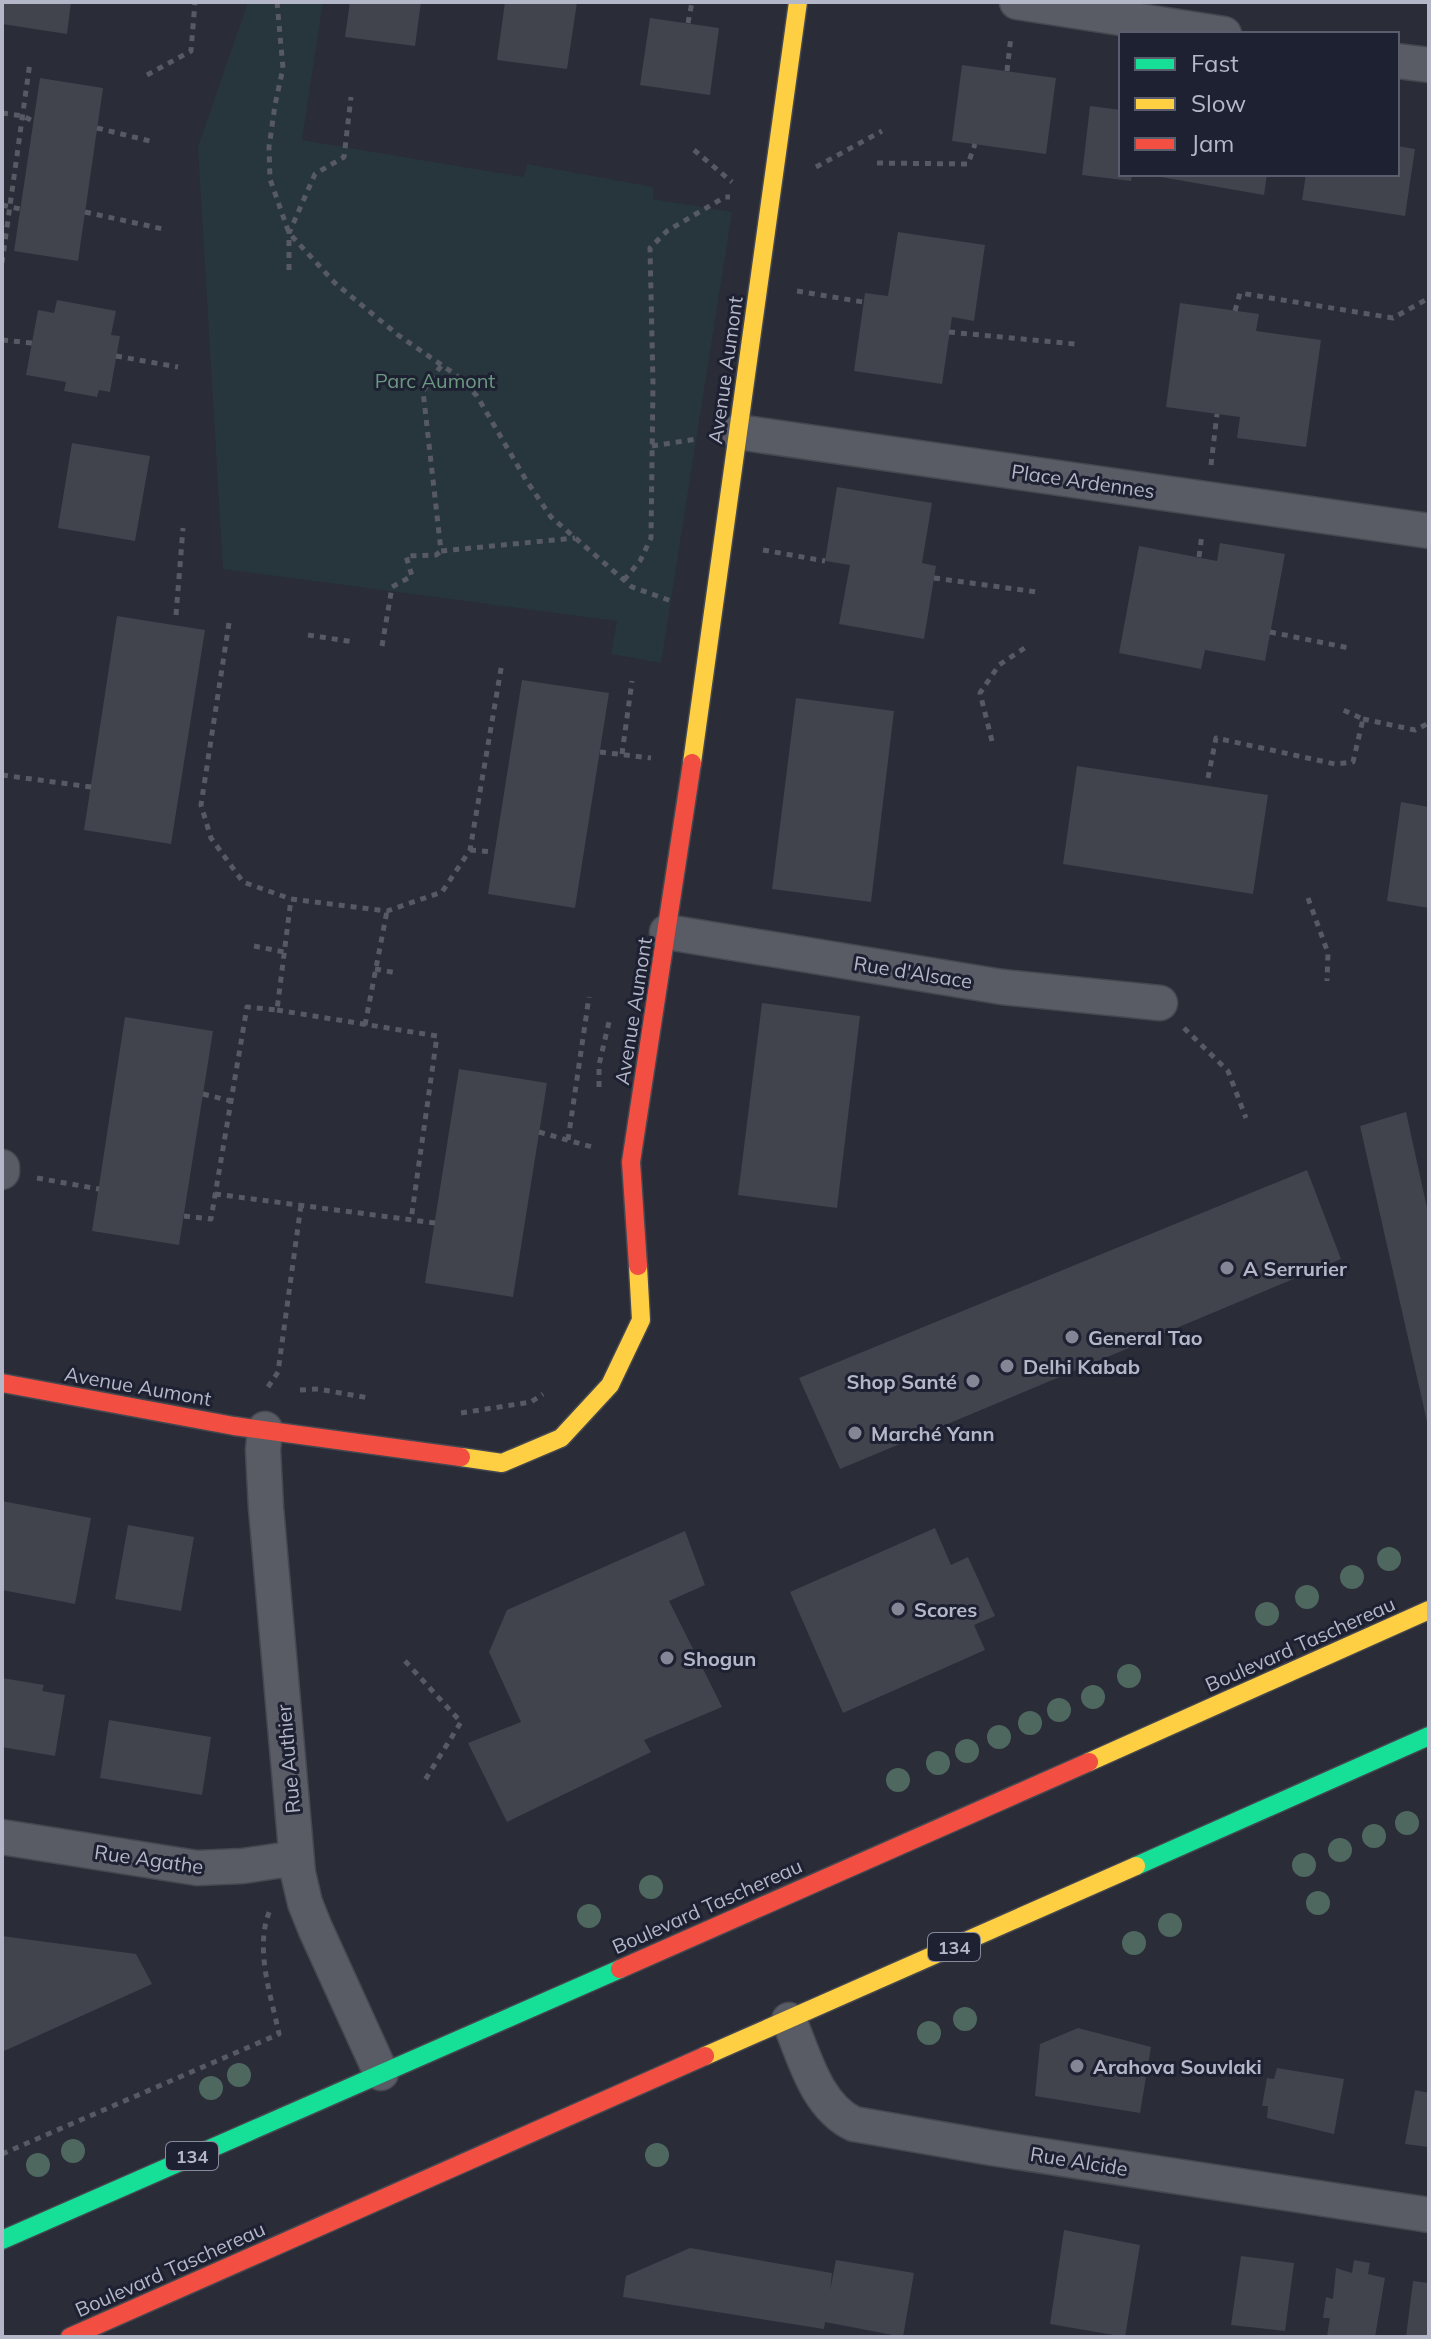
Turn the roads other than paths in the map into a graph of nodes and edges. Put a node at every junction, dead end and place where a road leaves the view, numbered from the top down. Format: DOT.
graph roads {
  1 [pos="798,2"];
  2 [pos="1015,15"];
  3 [pos="1202,32"];
  4 [pos="1399,61"];
  5 [pos="1429,65"];
  6 [pos="738,432"];
  7 [pos="1429,531"];
  8 [pos="667,932"];
  9 [pos="1160,1003"];
  10 [pos="2,1383"];
  11 [pos="265,1429"];
  12 [pos="1429,1610"];
  13 [pos="1429,1736"];
  14 [pos="2,1837"];
  15 [pos="296,1858"];
  16 [pos="789,2020"];
  17 [pos="381,2073"];
  18 [pos="1429,2215"];
  19 [pos="2,2240"];
  20 [pos="70,2337"];
  1 -- 6 [label="main road, Avenue Aumont"];
  2 -- 3 [label="street"];
  4 -- 5 [label="street"];
  6 -- 7 [label="street, Place Ardennes"];
  6 -- 8 [label="main road, Avenue Aumont"];
  8 -- 9 [label="street, Rue d'Alsace"];
  8 -- 11 [label="main road, Avenue Aumont"];
  10 -- 11 [label="main road, Avenue Aumont"];
  11 -- 15 [label="street, Rue Authier"];
  12 -- 17 [label="main road, Boulevard Taschereau / 134"];
  13 -- 16 [label="main road, Boulevard Taschereau / 134"];
  14 -- 15 [label="street, Rue Agathe"];
  15 -- 17 [label="street, Rue Authier"];
  16 -- 18 [label="street, Rue Alcide"];
  16 -- 20 [label="main road, Boulevard Taschereau / 134"];
  17 -- 19 [label="main road, Boulevard Taschereau / 134"];
}
